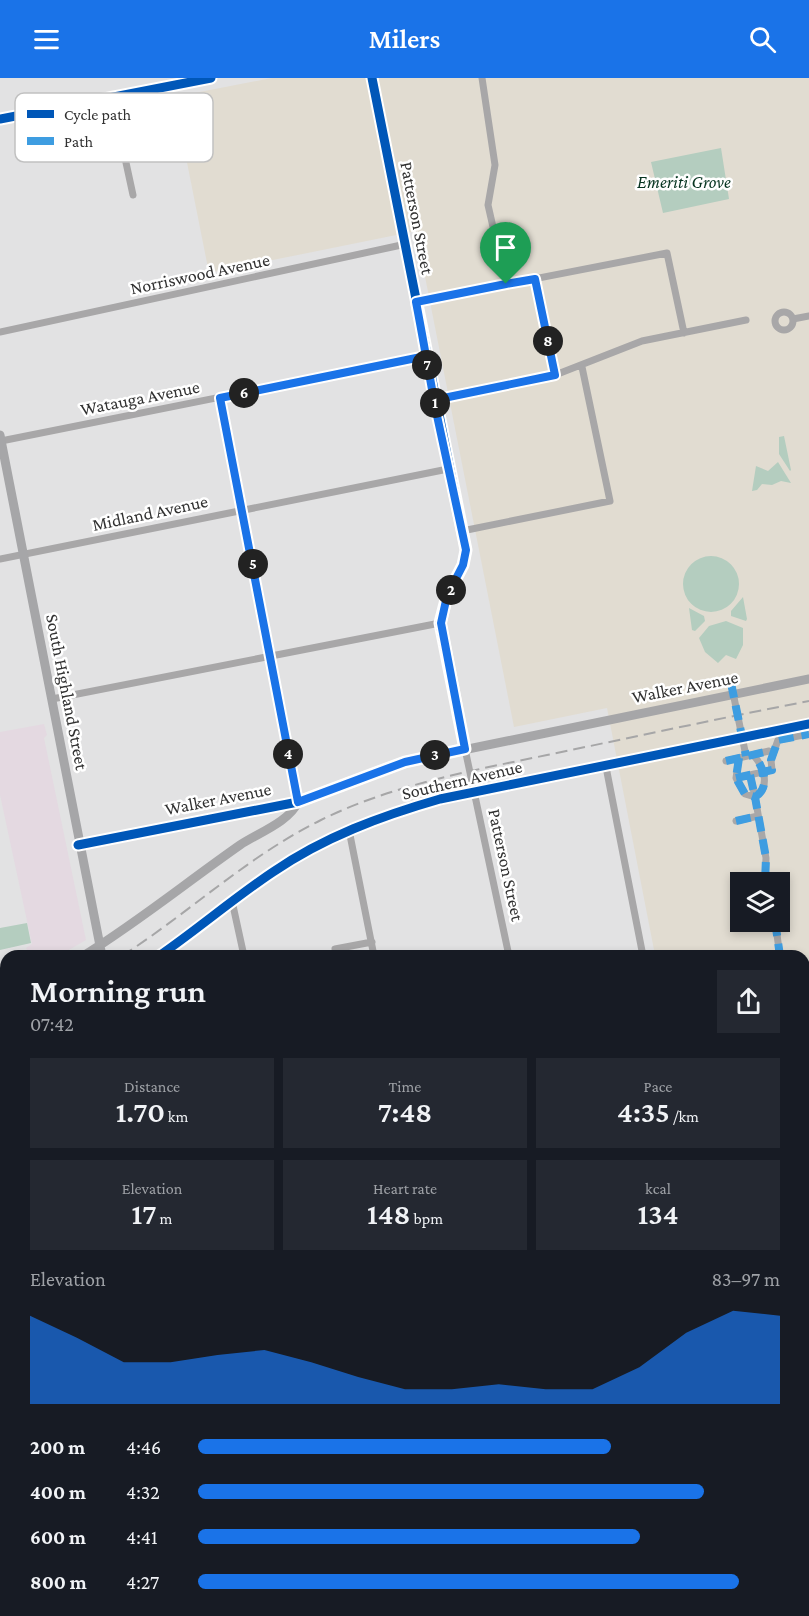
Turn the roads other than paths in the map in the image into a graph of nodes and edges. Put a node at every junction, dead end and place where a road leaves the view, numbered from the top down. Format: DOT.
graph roads {
  1 [pos="211,78"];
  2 [pos="372,78"];
  3 [pos="482,78"];
  4 [pos="137,93"];
  5 [pos="15,116"];
  6 [pos="0,119"];
  7 [pos="126,162"];
  8 [pos="133,195"];
  9 [pos="406,244"];
  10 [pos="535,279"];
  11 [pos="506,284"];
  12 [pos="416,302"];
  13 [pos="809,316"];
  14 [pos="793,319"];
  15 [pos="746,320"];
  16 [pos="0,332"];
  17 [pos="684,333"];
  18 [pos="426,356"];
  19 [pos="582,367"];
  20 [pos="555,375"];
  21 [pos="220,398"];
  22 [pos="434,400"];
  23 [pos="1,438"];
  24 [pos="448,469"];
  25 [pos="243,508"];
  26 [pos="462,531"];
  27 [pos="24,555"];
  28 [pos="0,560"];
  29 [pos="441,623"];
  30 [pos="269,655"];
  31 [pos="809,679"];
  32 [pos="731,683"];
  33 [pos="52,699"];
  34 [pos="809,724"];
  35 [pos="809,734"];
  36 [pos="465,749"];
  37 [pos="769,751"];
  38 [pos="746,756"];
  39 [pos="726,761"];
  40 [pos="606,766"];
  41 [pos="764,772"];
  42 [pos="750,775"];
  43 [pos="736,778"];
  44 [pos="474,792"];
  45 [pos="755,797"];
  46 [pos="298,802"];
  47 [pos="759,816"];
  48 [pos="736,821"];
  49 [pos="349,830"];
  50 [pos="78,845"];
  51 [pos="765,872"];
  52 [pos="232,901"];
  53 [pos="777,932"];
  54 [pos="372,942"];
  55 [pos="99,945"];
  56 [pos="91,950"];
  57 [pos="100,950"];
  58 [pos="167,950"];
  59 [pos="243,950"];
  60 [pos="335,950"];
  61 [pos="373,950"];
  62 [pos="508,950"];
  63 [pos="642,950"];
  64 [pos="779,950"];
  1 -- 4 [label="street"];
  2 -- 9 [label="street, Patterson Street"];
  3 -- 11 [label="street"];
  5 -- 6 [label="street"];
  7 -- 8 [label="street"];
  9 -- 12 [label="street, Patterson Street"];
  9 -- 16 [label="street, Norriswood Avenue"];
  10 -- 11 [label="street"];
  10 -- 17 [label="street"];
  10 -- 20 [label="street"];
  11 -- 12 [label="street"];
  12 -- 18 [label="street, Patterson Street"];
  13 -- 14 [label="street"];
  15 -- 17 [label="street"];
  17 -- 19 [label="street"];
  18 -- 21 [label="street, Watauga Avenue"];
  18 -- 22 [label="street, Patterson Street"];
  19 -- 20 [label="street"];
  19 -- 26 [label="street"];
  20 -- 22 [label="street"];
  21 -- 23 [label="street, Watauga Avenue"];
  21 -- 25 [label="street"];
  22 -- 24 [label="street, Patterson Street"];
  23 -- 27 [label="street, South Highland Street"];
  24 -- 25 [label="street, Midland Avenue"];
  24 -- 26 [label="street, Patterson Street"];
  25 -- 27 [label="street, Midland Avenue"];
  25 -- 30 [label="street"];
  26 -- 29 [label="street, Patterson Street"];
  27 -- 28 [label="street, Midland Avenue"];
  27 -- 33 [label="street, South Highland Street"];
  29 -- 30 [label="street"];
  29 -- 36 [label="street, Patterson Street"];
  30 -- 33 [label="street"];
  30 -- 46 [label="street"];
  31 -- 36 [label="street, Walker Avenue"];
  32 -- 38 [label="street"];
  33 -- 50 [label="street, South Highland Street"];
  34 -- 40 [label="street, Southern Avenue"];
  35 -- 41 [label="street"];
  36 -- 44 [label="street, Patterson Street"];
  36 -- 46 [label="street, Walker Avenue"];
  37 -- 38 [label="street"];
  38 -- 39 [label="street"];
  38 -- 41 [label="street"];
  38 -- 43 [label="street"];
  40 -- 44 [label="street, Southern Avenue"];
  40 -- 63 [label="street"];
  41 -- 42 [label="street"];
  41 -- 45 [label="street"];
  42 -- 43 [label="street"];
  42 -- 45 [label="street"];
  43 -- 45 [label="street"];
  44 -- 49 [label="street, Southern Avenue"];
  44 -- 62 [label="street, Patterson Street"];
  45 -- 47 [label="street"];
  46 -- 50 [label="street, Walker Avenue"];
  46 -- 55 [label="street"];
  47 -- 48 [label="street"];
  47 -- 51 [label="street"];
  49 -- 52 [label="street, Southern Avenue"];
  49 -- 54 [label="street"];
  50 -- 55 [label="street, South Highland Street"];
  52 -- 58 [label="street, Southern Avenue"];
  52 -- 59 [label="street"];
  53 -- 64 [label="street"];
  54 -- 60 [label="street"];
  54 -- 61 [label="street"];
  55 -- 56 [label="street"];
  55 -- 57 [label="street, South Highland Street"];
}
